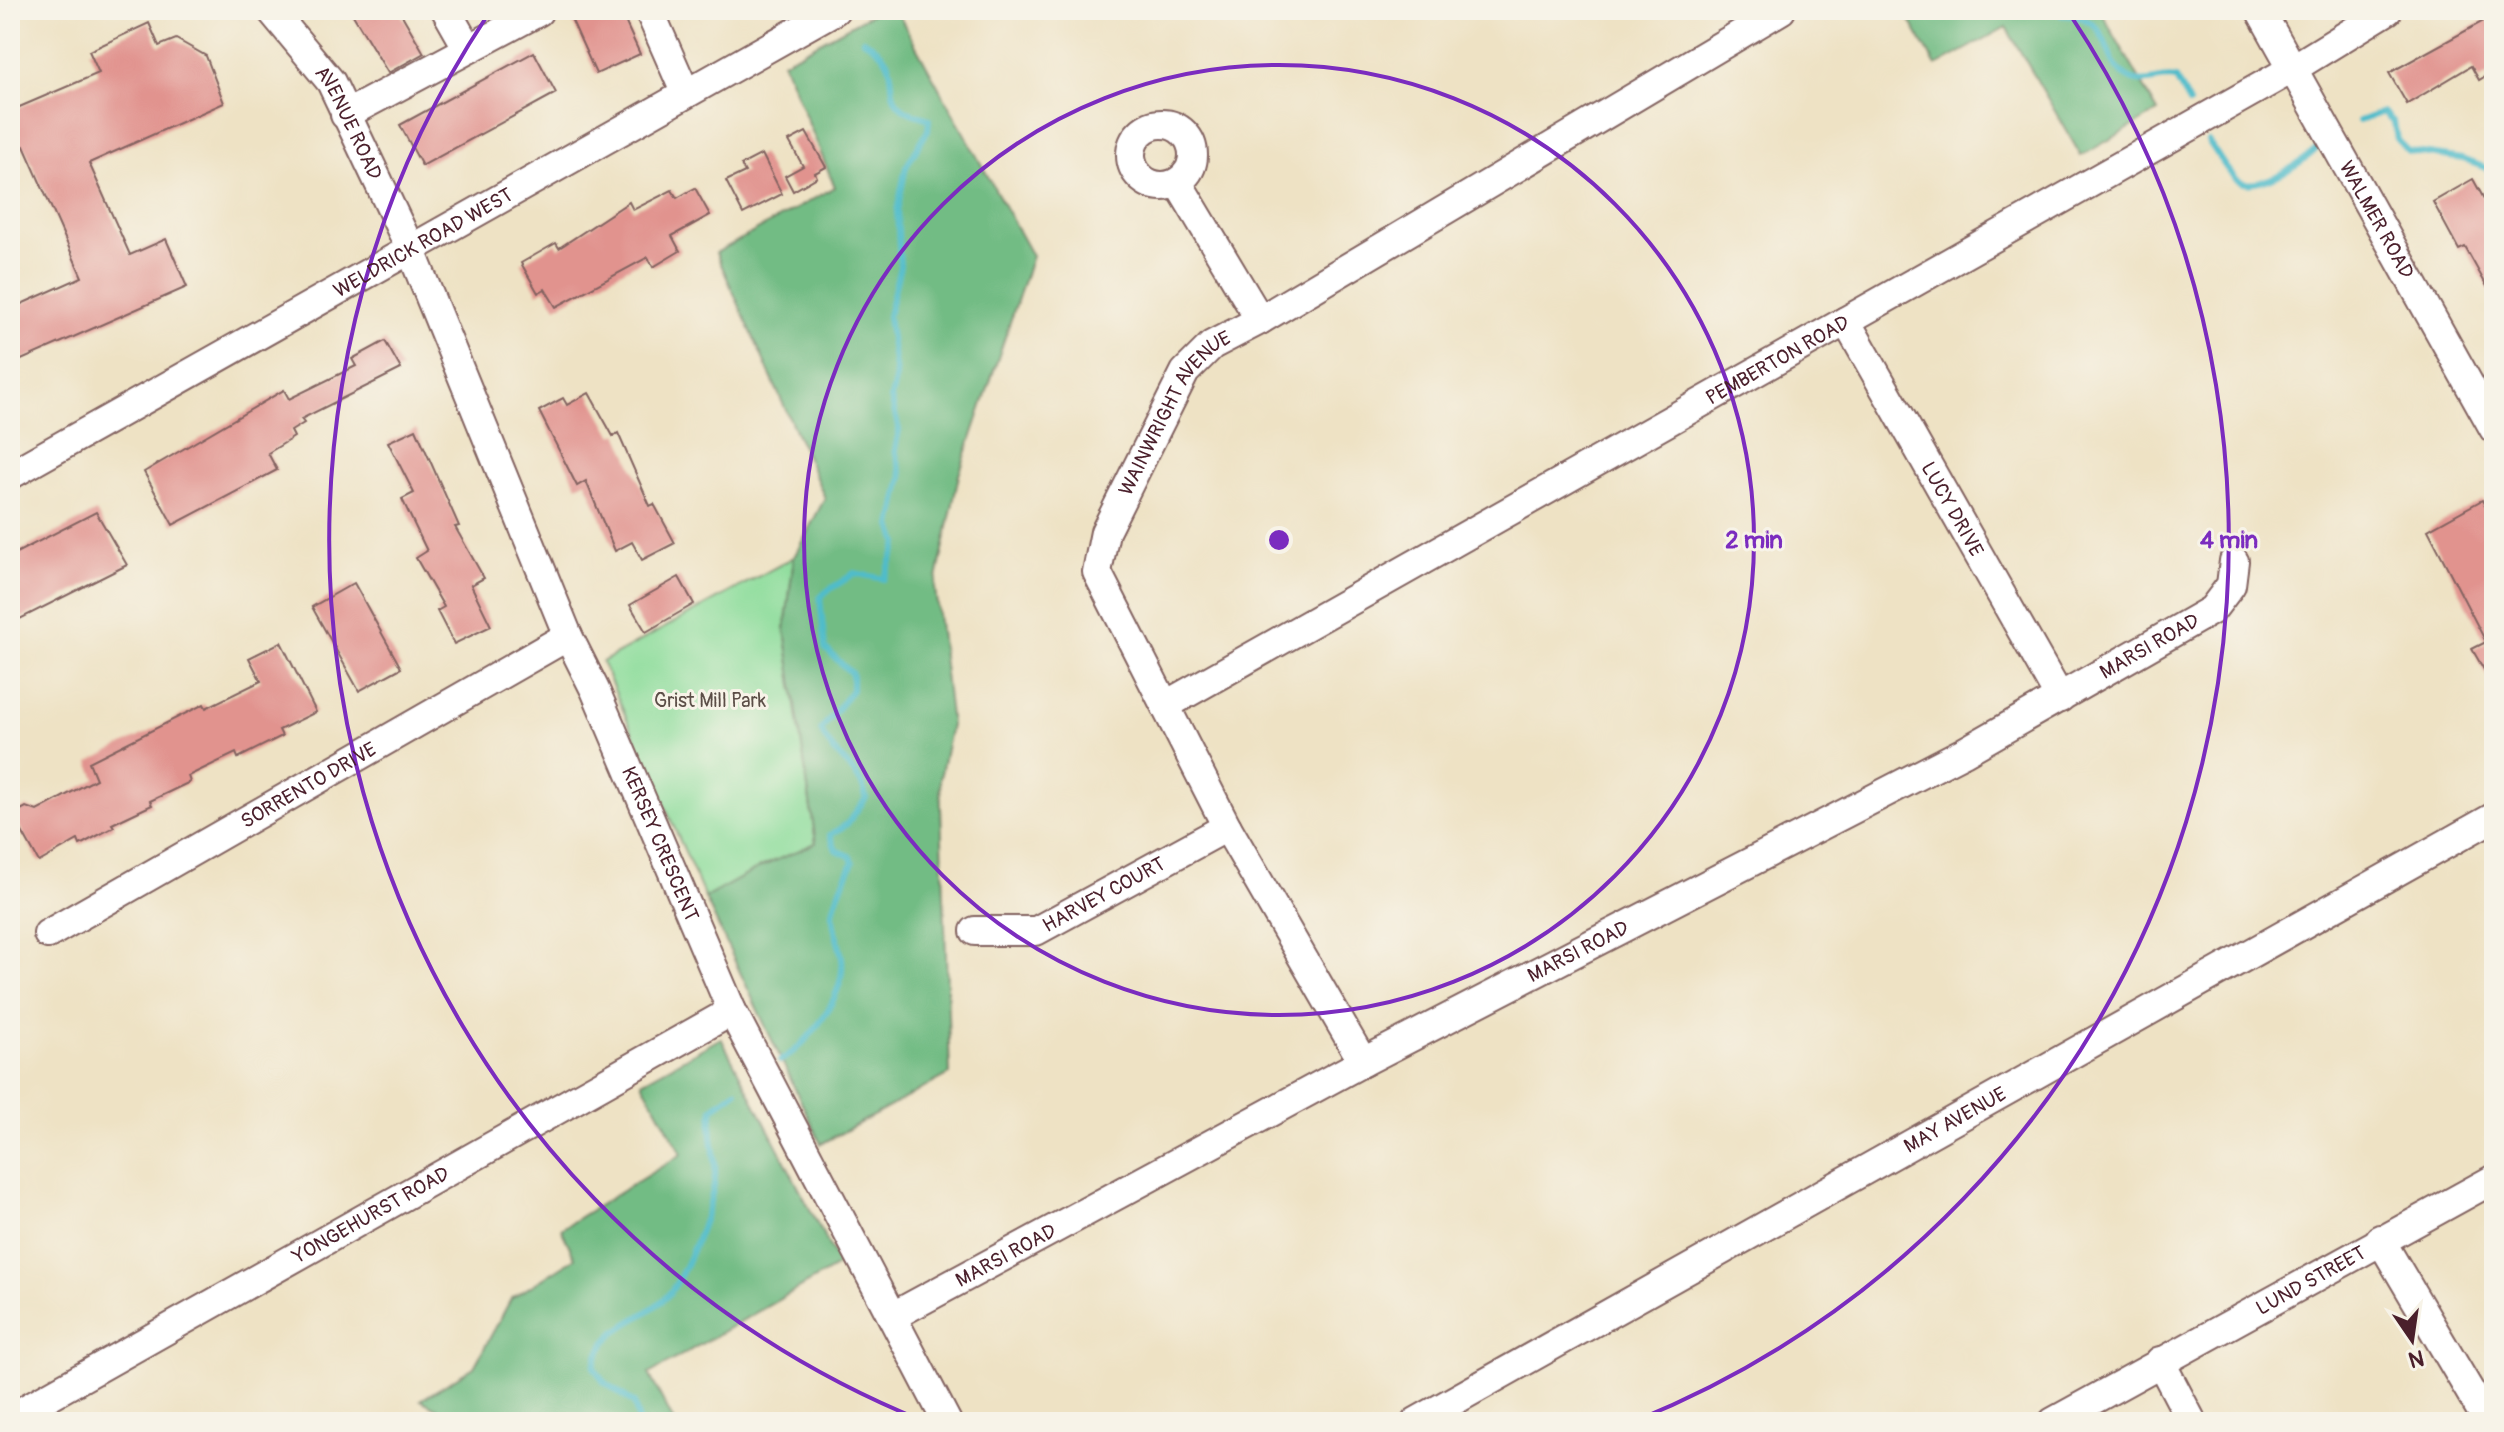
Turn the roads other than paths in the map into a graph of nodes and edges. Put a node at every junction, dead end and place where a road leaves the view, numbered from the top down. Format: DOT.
graph roads {
  1 [pos="446,10"];
  2 [pos="649,10"];
  3 [pos="835,10"];
  4 [pos="1781,10"];
  5 [pos="2260,10"];
  6 [pos="2388,10"];
  7 [pos="275,11"];
  8 [pos="538,12"];
  9 [pos="467,47"];
  10 [pos="2292,69"];
  11 [pos="685,92"];
  12 [pos="345,115"];
  13 [pos="1178,183"];
  14 [pos="410,248"];
  15 [pos="1260,320"];
  16 [pos="1846,321"];
  17 [pos="2494,429"];
  18 [pos="10,475"];
  19 [pos="2234,561"];
  20 [pos="568,636"];
  21 [pos="2060,698"];
  22 [pos="1166,705"];
  23 [pos="2494,817"];
  24 [pos="1227,827"];
  25 [pos="975,931"];
  26 [pos="48,934"];
  27 [pos="732,1011"];
  28 [pos="1363,1062"];
  29 [pos="2494,1179"];
  30 [pos="2380,1239"];
  31 [pos="893,1316"];
  32 [pos="2160,1361"];
  33 [pos="10,1418"];
  34 [pos="947,1422"];
  35 [pos="1416,1422"];
  36 [pos="2053,1422"];
  37 [pos="2192,1422"];
  38 [pos="2488,1422"];
  1 -- 9 [label="street"];
  2 -- 11 [label="street"];
  3 -- 11 [label="street, WELDRICK ROAD WEST"];
  4 -- 15 [label="street, WAINWRIGHT AVENUE"];
  5 -- 10 [label="street, WALMER ROAD"];
  6 -- 10 [label="street, PEMBERTON ROAD"];
  7 -- 12 [label="street, AVENUE ROAD"];
  8 -- 9 [label="street"];
  9 -- 12 [label="street"];
  10 -- 16 [label="street, PEMBERTON ROAD"];
  10 -- 17 [label="street, WALMER ROAD"];
  11 -- 14 [label="street, WELDRICK ROAD WEST"];
  12 -- 14 [label="street, AVENUE ROAD"];
  13 -- 15 [label="street"];
  14 -- 18 [label="street, WELDRICK ROAD WEST"];
  14 -- 20 [label="street, KERSEY CRESCENT"];
  15 -- 22 [label="street, WAINWRIGHT AVENUE"];
  16 -- 21 [label="street, LUCY DRIVE"];
  16 -- 22 [label="street, PEMBERTON ROAD"];
  19 -- 21 [label="street, MARSI ROAD"];
  20 -- 26 [label="street, SORRENTO DRIVE"];
  20 -- 27 [label="street, KERSEY CRESCENT"];
  21 -- 28 [label="street, MARSI ROAD"];
  22 -- 24 [label="street, WAINWRIGHT AVENUE"];
  23 -- 35 [label="street, MAY AVENUE"];
  24 -- 25 [label="street, HARVEY COURT"];
  24 -- 28 [label="street, WAINWRIGHT AVENUE"];
  27 -- 31 [label="street, KERSEY CRESCENT"];
  27 -- 33 [label="street, YONGEHURST ROAD"];
  28 -- 31 [label="street, MARSI ROAD"];
  29 -- 30 [label="street"];
  30 -- 32 [label="street, LUND STREET"];
  30 -- 38 [label="street, LUND STREET"];
  31 -- 34 [label="street, KERSEY CRESCENT"];
  32 -- 36 [label="street, LUND STREET"];
  32 -- 37 [label="street"];
}
